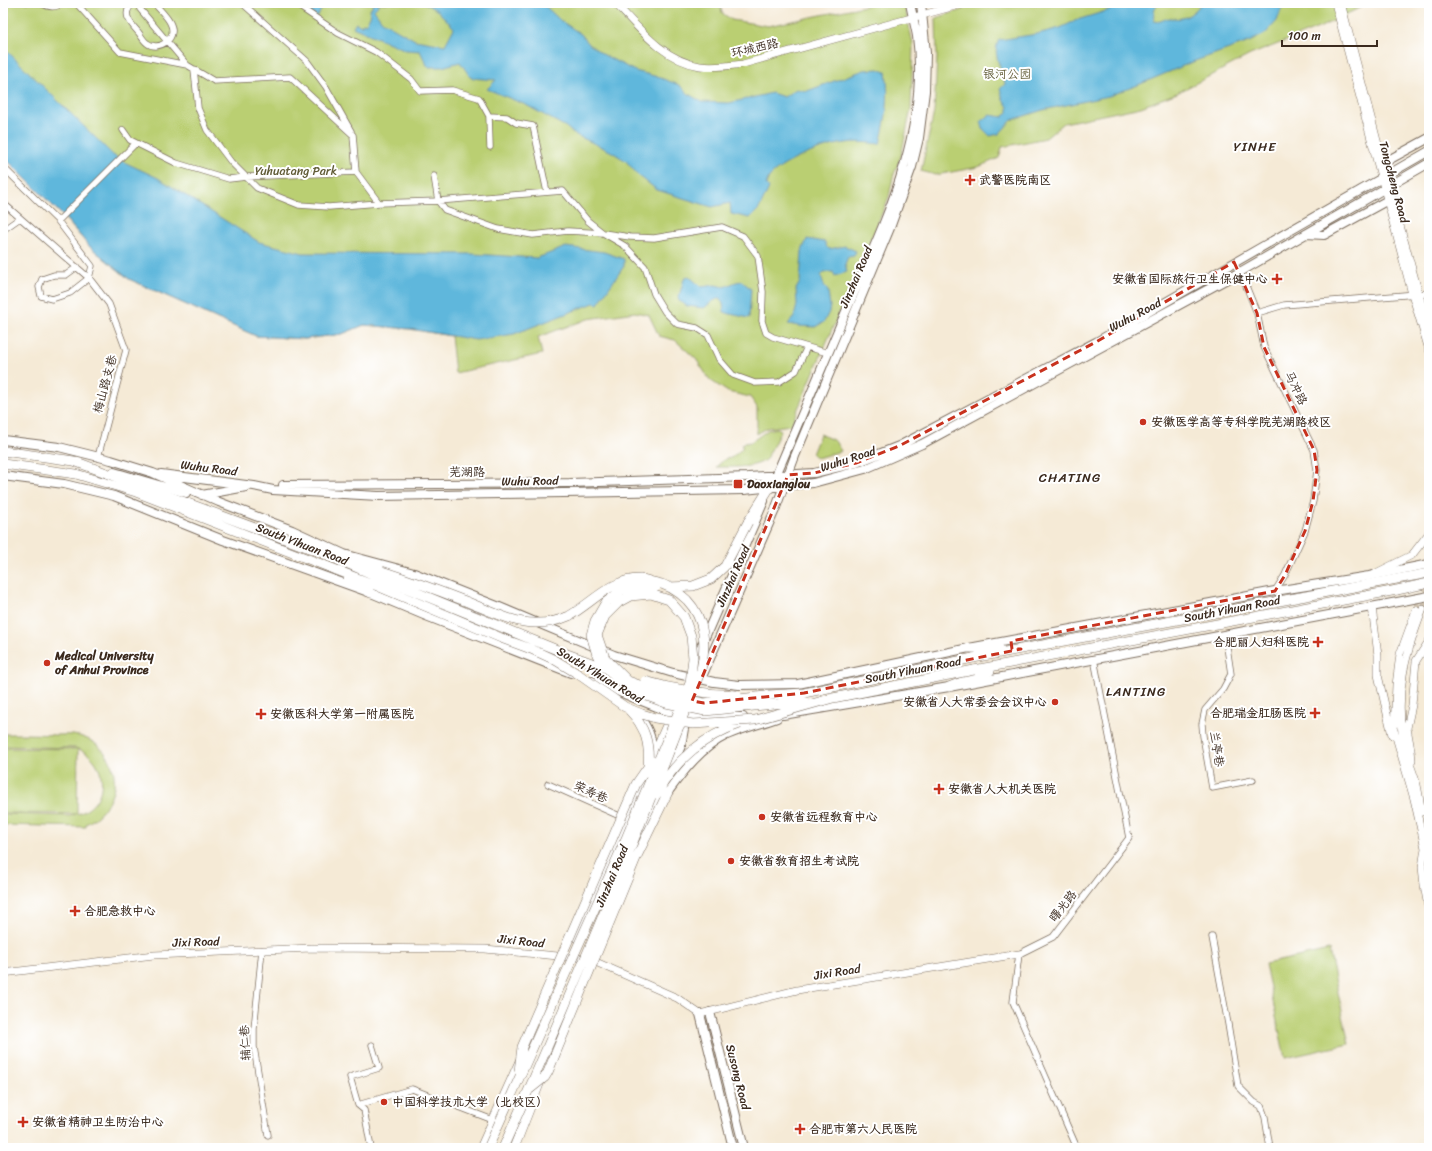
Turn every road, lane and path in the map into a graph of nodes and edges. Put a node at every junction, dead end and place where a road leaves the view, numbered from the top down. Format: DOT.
graph roads {
  1 [pos="41,3"];
  2 [pos="63,3"];
  3 [pos="76,3"];
  4 [pos="134,3"];
  5 [pos="154,3"];
  6 [pos="242,3"];
  7 [pos="294,3"];
  8 [pos="615,3"];
  9 [pos="910,3"];
  10 [pos="920,3"];
  11 [pos="966,3"];
  12 [pos="1334,3"];
  13 [pos="1342,3"];
  14 [pos="140,9"];
  15 [pos="918,16"];
  16 [pos="1341,17"];
  17 [pos="167,42"];
  18 [pos="188,65"];
  19 [pos="194,69"];
  20 [pos="489,116"];
  21 [pos="123,130"];
  22 [pos="353,135"];
  23 [pos="1429,138"];
  24 [pos="136,143"];
  25 [pos="490,147"];
  26 [pos="1429,151"];
  27 [pos="1383,163"];
  28 [pos="1429,163"];
  29 [pos="3,167"];
  30 [pos="356,172"];
  31 [pos="434,176"];
  32 [pos="1384,176"];
  33 [pos="246,177"];
  34 [pos="1387,187"];
  35 [pos="547,192"];
  36 [pos="1388,200"];
  37 [pos="438,201"];
  38 [pos="3,203"];
  39 [pos="379,203"];
  40 [pos="20,218"];
  41 [pos="58,221"];
  42 [pos="3,230"];
  43 [pos="603,232"];
  44 [pos="1305,234"];
  45 [pos="1234,262"];
  46 [pos="77,267"];
  47 [pos="1240,272"];
  48 [pos="89,278"];
  49 [pos="1416,293"];
  50 [pos="1429,293"];
  51 [pos="1257,313"];
  52 [pos="1429,330"];
  53 [pos="807,347"];
  54 [pos="1429,350"];
  55 [pos="828,353"];
  56 [pos="3,440"];
  57 [pos="3,447"];
  58 [pos="3,451"];
  59 [pos="33,454"];
  60 [pos="98,457"];
  61 [pos="74,461"];
  62 [pos="6,465"];
  63 [pos="153,473"];
  64 [pos="788,475"];
  65 [pos="3,476"];
  66 [pos="776,476"];
  67 [pos="254,486"];
  68 [pos="784,486"];
  69 [pos="770,487"];
  70 [pos="200,496"];
  71 [pos="292,530"];
  72 [pos="1429,533"];
  73 [pos="328,555"];
  74 [pos="1429,564"];
  75 [pos="1429,573"];
  76 [pos="1369,576"];
  77 [pos="377,582"];
  78 [pos="1429,583"];
  79 [pos="1275,591"];
  80 [pos="1429,596"];
  81 [pos="1372,607"];
  82 [pos="1226,634"];
  83 [pos="1429,641"];
  84 [pos="969,648"];
  85 [pos="1021,649"];
  86 [pos="1094,659"];
  87 [pos="1011,663"];
  88 [pos="689,677"];
  89 [pos="701,680"];
  90 [pos="596,683"];
  91 [pos="949,687"];
  92 [pos="774,695"];
  93 [pos="834,698"];
  94 [pos="625,707"];
  95 [pos="672,713"];
  96 [pos="785,715"];
  97 [pos="686,717"];
  98 [pos="755,720"];
  99 [pos="1398,743"];
  100 [pos="652,761"];
  101 [pos="1412,768"];
  102 [pos="1253,780"];
  103 [pos="548,784"];
  104 [pos="668,792"];
  105 [pos="626,819"];
  106 [pos="1429,845"];
  107 [pos="632,846"];
  108 [pos="617,857"];
  109 [pos="1429,912"];
  110 [pos="1212,938"];
  111 [pos="262,950"];
  112 [pos="1019,954"];
  113 [pos="566,957"];
  114 [pos="589,959"];
  115 [pos="3,973"];
  116 [pos="710,1012"];
  117 [pos="700,1014"];
  118 [pos="372,1045"];
  119 [pos="544,1072"];
  120 [pos="517,1083"];
  121 [pos="529,1090"];
  122 [pos="358,1105"];
  123 [pos="493,1120"];
  124 [pos="268,1135"];
  125 [pos="371,1148"];
  126 [pos="481,1148"];
  127 [pos="488,1148"];
  128 [pos="503,1148"];
  129 [pos="514,1148"];
  130 [pos="733,1148"];
  131 [pos="744,1148"];
  132 [pos="1077,1148"];
  133 [pos="1270,1148"];
  1 -- 2 [label="street"];
  3 -- 18 [label="street"];
  4 -- 17 [label="street"];
  5 -- 17 [label="street"];
  6 -- 22 [label="street"];
  7 -- 20 [label="street"];
  8 -- 15 [label="street, 环城西路"];
  9 -- 15 [label="main road, Jinzhai Road"];
  10 -- 15 [label="main road, Jinzhai Road"];
  11 -- 15 [label="street, 环城西路"];
  12 -- 16 [label="street"];
  13 -- 16 [label="street"];
  14 -- 17 [label="street"];
  15 -- 55 [label="main road, Jinzhai Road"];
  15 -- 64 [label="main road, Jinzhai Road"];
  16 -- 27 [label="street, Tongcheng Road"];
  16 -- 32 [label="street, Tongcheng Road"];
  17 -- 18 [label="street"];
  18 -- 19 [label="street"];
  19 -- 22 [label="street"];
  19 -- 33 [label="street"];
  20 -- 25 [label="street"];
  20 -- 35 [label="street"];
  21 -- 24 [label="street"];
  22 -- 30 [label="street"];
  23 -- 27 [label="main road"];
  24 -- 33 [label="street"];
  24 -- 41 [label="street"];
  26 -- 32 [label="main road, Wuhu Road"];
  27 -- 32 [label="street, Tongcheng Road"];
  28 -- 34 [label="main road, Wuhu Road"];
  29 -- 41 [label="street"];
  30 -- 33 [label="street"];
  30 -- 39 [label="street"];
  31 -- 37 [label="street"];
  32 -- 34 [label="street, Tongcheng Road"];
  32 -- 45 [label="main road, Wuhu Road"];
  33 -- 39 [label="street"];
  34 -- 36 [label="street, Tongcheng Road"];
  34 -- 44 [label="main road, Wuhu Road"];
  34 -- 49 [label="street, Tongcheng Road"];
  35 -- 37 [label="street"];
  35 -- 43 [label="street"];
  36 -- 44 [label="main road"];
  36 -- 49 [label="street, Tongcheng Road"];
  37 -- 39 [label="street"];
  37 -- 43 [label="street"];
  38 -- 40 [label="street, 梅山路支巷"];
  40 -- 42 [label="street"];
  40 -- 46 [label="street, 梅山路支巷"];
  41 -- 48 [label="street"];
  43 -- 53 [label="street"];
  43 -- 53 [label="street"];
  44 -- 47 [label="main road, Wuhu Road"];
  45 -- 47 [label="street, 马冲路"];
  45 -- 64 [label="main road, Wuhu Road"];
  46 -- 48 [label="street, 梅山路支巷"];
  46 -- 48 [label="street"];
  47 -- 51 [label="street, 马冲路"];
  47 -- 68 [label="main road, Wuhu Road"];
  48 -- 60 [label="street, 梅山路支巷"];
  49 -- 50 [label="street"];
  49 -- 51 [label="street"];
  49 -- 52 [label="street, Tongcheng Road"];
  49 -- 54 [label="street, Tongcheng Road"];
  51 -- 79 [label="street, 马冲路"];
  53 -- 55 [label="street"];
  55 -- 66 [label="main road, Jinzhai Road"];
  56 -- 60 [label="main road"];
  57 -- 59 [label="highway"];
  58 -- 59 [label="highway, South Yihuan Road"];
  59 -- 61 [label="highway, South Yihuan Road"];
  60 -- 63 [label="main road"];
  61 -- 70 [label="main road"];
  61 -- 73 [label="highway, South Yihuan Road"];
  62 -- 77 [label="highway, South Yihuan Road"];
  63 -- 67 [label="main road, Wuhu Road"];
  63 -- 70 [label="main road"];
  64 -- 66 [label="main road, Wuhu Road"];
  64 -- 68 [label="main road, Jinzhai Road"];
  65 -- 77 [label="main road"];
  66 -- 67 [label="main road, 芜湖路"];
  66 -- 69 [label="main road, Jinzhai Road"];
  67 -- 69 [label="main road, Wuhu Road"];
  67 -- 70 [label="main road"];
  68 -- 69 [label="main road, Wuhu Road"];
  68 -- 89 [label="main road, Jinzhai Road"];
  69 -- 88 [label="main road, Jinzhai Road"];
  69 -- 93 [label="highway, bridge"];
  70 -- 71 [label="main road"];
  71 -- 73 [label="main road"];
  71 -- 88 [label="main road"];
  72 -- 76 [label="street"];
  73 -- 77 [label="highway, South Yihuan Road"];
  74 -- 76 [label="main road"];
  75 -- 85 [label="highway, South Yihuan Road"];
  76 -- 79 [label="main road"];
  77 -- 90 [label="main road"];
  77 -- 92 [label="highway, South Yihuan Road, bridge"];
  77 -- 94 [label="highway, South Yihuan Road, bridge"];
  77 -- 107 [label="highway, bridge"];
  78 -- 87 [label="highway, South Yihuan Road, bridge"];
  79 -- 84 [label="main road"];
  80 -- 81 [label="main road"];
  81 -- 82 [label="main road"];
  81 -- 99 [label="street"];
  82 -- 86 [label="main road"];
  82 -- 102 [label="street, 兰亭巷"];
  83 -- 101 [label="street"];
  84 -- 85 [label="highway"];
  84 -- 89 [label="main road"];
  85 -- 92 [label="highway, South Yihuan Road, bridge"];
  86 -- 91 [label="main road"];
  86 -- 112 [label="street, 曙光路"];
  87 -- 91 [label="highway"];
  87 -- 93 [label="highway, South Yihuan Road, bridge"];
  88 -- 89 [label="main road"];
  88 -- 95 [label="highway"];
  89 -- 97 [label="main road, Jinzhai Road"];
  90 -- 95 [label="main road"];
  90 -- 100 [label="main road"];
  91 -- 96 [label="main road"];
  92 -- 108 [label="highway, Jinzhai Road, bridge"];
  93 -- 98 [label="highway, South Yihuan Road, bridge"];
  94 -- 98 [label="highway, South Yihuan Road, bridge"];
  94 -- 108 [label="highway, bridge"];
  95 -- 97 [label="main road"];
  95 -- 100 [label="highway"];
  96 -- 97 [label="main road"];
  96 -- 104 [label="main road"];
  97 -- 114 [label="main road, Jinzhai Road"];
  98 -- 107 [label="highway, bridge"];
  99 -- 101 [label="street"];
  99 -- 109 [label="street"];
  100 -- 105 [label="highway"];
  100 -- 120 [label="highway, bridge"];
  101 -- 106 [label="street"];
  103 -- 105 [label="street, 荣寿巷"];
  104 -- 121 [label="highway, bridge"];
  105 -- 113 [label="highway"];
  107 -- 121 [label="highway, Jinzhai Road, bridge"];
  108 -- 120 [label="highway, Jinzhai Road, bridge"];
  110 -- 133 [label="street"];
  111 -- 113 [label="street, Jixi Road"];
  111 -- 115 [label="street, Jixi Road"];
  111 -- 124 [label="street, 辅仁巷"];
  112 -- 116 [label="street, Jixi Road"];
  112 -- 132 [label="street"];
  113 -- 114 [label="street, Jixi Road"];
  113 -- 123 [label="highway"];
  114 -- 117 [label="street, Jixi Road"];
  114 -- 119 [label="main road, Jinzhai Road"];
  116 -- 117 [label="street, Jixi Road"];
  116 -- 131 [label="main road, Susong Road"];
  117 -- 130 [label="main road, Susong Road"];
  118 -- 122 [label="street"];
  119 -- 129 [label="highway, Jinzhai Road"];
  120 -- 127 [label="highway, Jinzhai Road, bridge"];
  121 -- 128 [label="highway, Jinzhai Road, bridge"];
  122 -- 123 [label="street"];
  122 -- 125 [label="street"];
  123 -- 126 [label="highway"];
}
